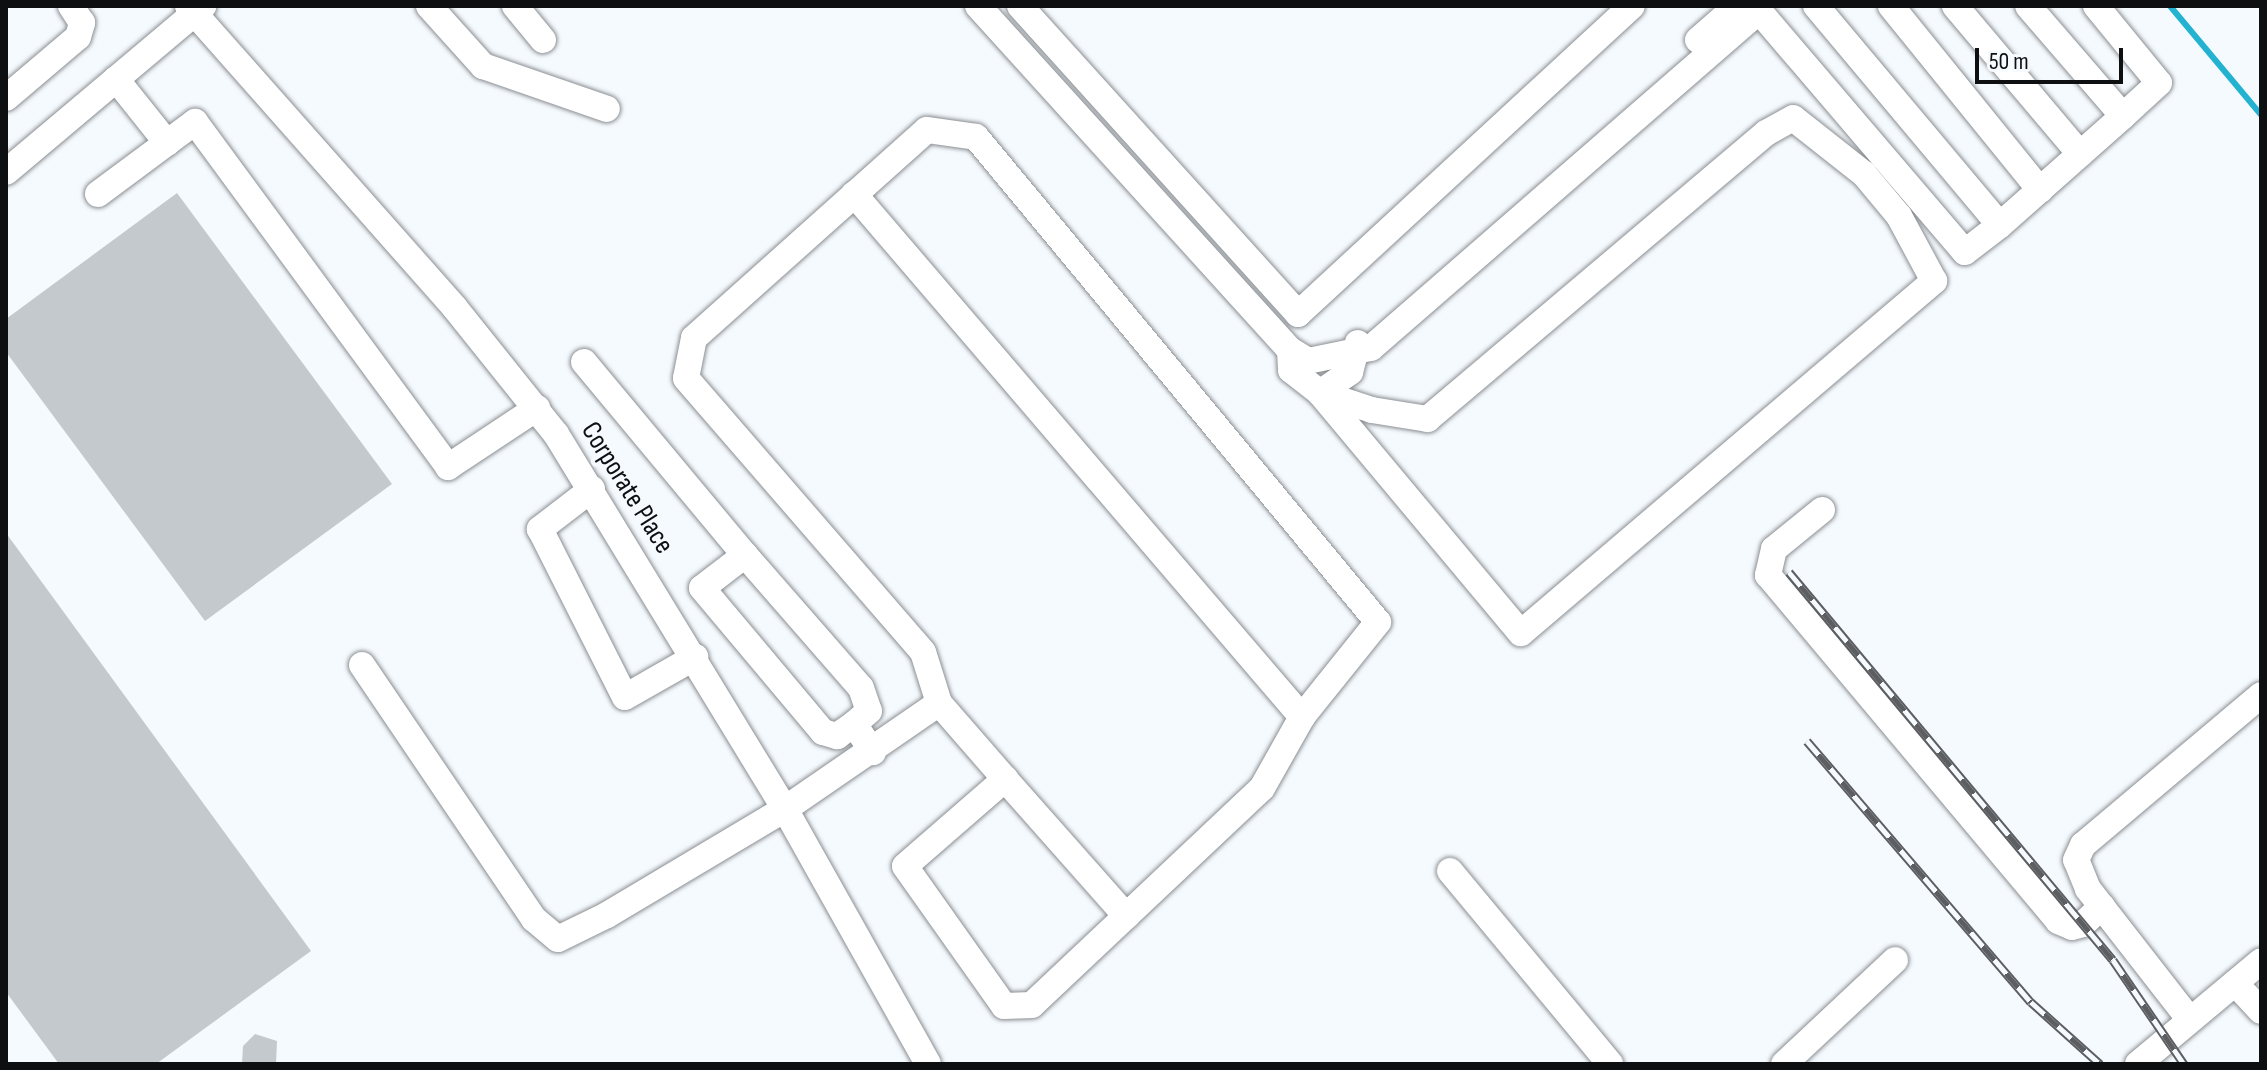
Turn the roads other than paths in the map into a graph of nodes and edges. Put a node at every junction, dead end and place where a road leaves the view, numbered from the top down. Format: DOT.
graph roads {
  1 [pos="71,6"];
  2 [pos="429,6"];
  3 [pos="515,6"];
  4 [pos="978,6"];
  5 [pos="1020,6"];
  6 [pos="1632,6"];
  7 [pos="1737,6"];
  8 [pos="1816,6"];
  9 [pos="1891,6"];
  10 [pos="1955,6"];
  11 [pos="2028,6"];
  12 [pos="2096,6"];
  13 [pos="195,8"];
  14 [pos="543,40"];
  15 [pos="116,79"];
  16 [pos="6,98"];
  17 [pos="607,109"];
  18 [pos="2123,116"];
  19 [pos="167,143"];
  20 [pos="2080,154"];
  21 [pos="6,172"];
  22 [pos="2040,190"];
  23 [pos="98,194"];
  24 [pos="854,194"];
  25 [pos="2000,225"];
  26 [pos="1290,350"];
  27 [pos="1353,354"];
  28 [pos="584,362"];
  29 [pos="1320,393"];
  30 [pos="537,408"];
  31 [pos="592,489"];
  32 [pos="1822,510"];
  33 [pos="745,555"];
  34 [pos="695,657"];
  35 [pos="362,665"];
  36 [pos="2261,695"];
  37 [pos="939,703"];
  38 [pos="1302,717"];
  39 [pos="854,724"];
  40 [pos="873,752"];
  41 [pos="1005,779"];
  42 [pos="785,809"];
  43 [pos="1450,871"];
  44 [pos="2102,906"];
  45 [pos="1126,916"];
  46 [pos="1895,960"];
  47 [pos="2261,961"];
  48 [pos="2235,983"];
  49 [pos="2261,1011"];
  50 [pos="2190,1020"];
  51 [pos="928,1064"];
  52 [pos="1610,1064"];
  53 [pos="1784,1064"];
  54 [pos="2138,1064"];
  1 -- 16 [label="street"];
  2 -- 17 [label="street"];
  3 -- 14 [label="street"];
  4 -- 26 [label="street"];
  5 -- 6 [label="street"];
  7 -- 27 [label="street"];
  8 -- 25 [label="street"];
  9 -- 22 [label="street"];
  10 -- 20 [label="street"];
  11 -- 18 [label="street"];
  12 -- 18 [label="street"];
  13 -- 15 [label="street"];
  13 -- 30 [label="street, Corporate Place"];
  15 -- 19 [label="street"];
  15 -- 21 [label="street"];
  18 -- 20 [label="street"];
  19 -- 23 [label="street"];
  19 -- 30 [label="street"];
  20 -- 22 [label="street"];
  22 -- 25 [label="street"];
  24 -- 37 [label="street"];
  24 -- 38 [label="street"];
  24 -- 38 [label="street"];
  25 -- 27 [label="street"];
  26 -- 27 [label="street"];
  26 -- 29 [label="street"];
  27 -- 29 [label="street"];
  28 -- 33 [label="street"];
  29 -- 29 [label="street"];
  30 -- 31 [label="street, Corporate Place"];
  31 -- 34 [label="street, Corporate Place"];
  31 -- 34 [label="street"];
  32 -- 44 [label="street"];
  33 -- 39 [label="street"];
  33 -- 39 [label="street"];
  34 -- 42 [label="street, Corporate Place"];
  35 -- 42 [label="street"];
  36 -- 44 [label="street"];
  37 -- 40 [label="street"];
  37 -- 41 [label="street"];
  38 -- 45 [label="street"];
  39 -- 40 [label="street"];
  40 -- 42 [label="street"];
  41 -- 45 [label="street"];
  41 -- 45 [label="street"];
  42 -- 51 [label="street, Corporate Place"];
  43 -- 52 [label="street"];
  44 -- 50 [label="street"];
  46 -- 53 [label="street"];
  47 -- 48 [label="street"];
  48 -- 49 [label="street"];
  48 -- 50 [label="street"];
  50 -- 54 [label="street"];
}
